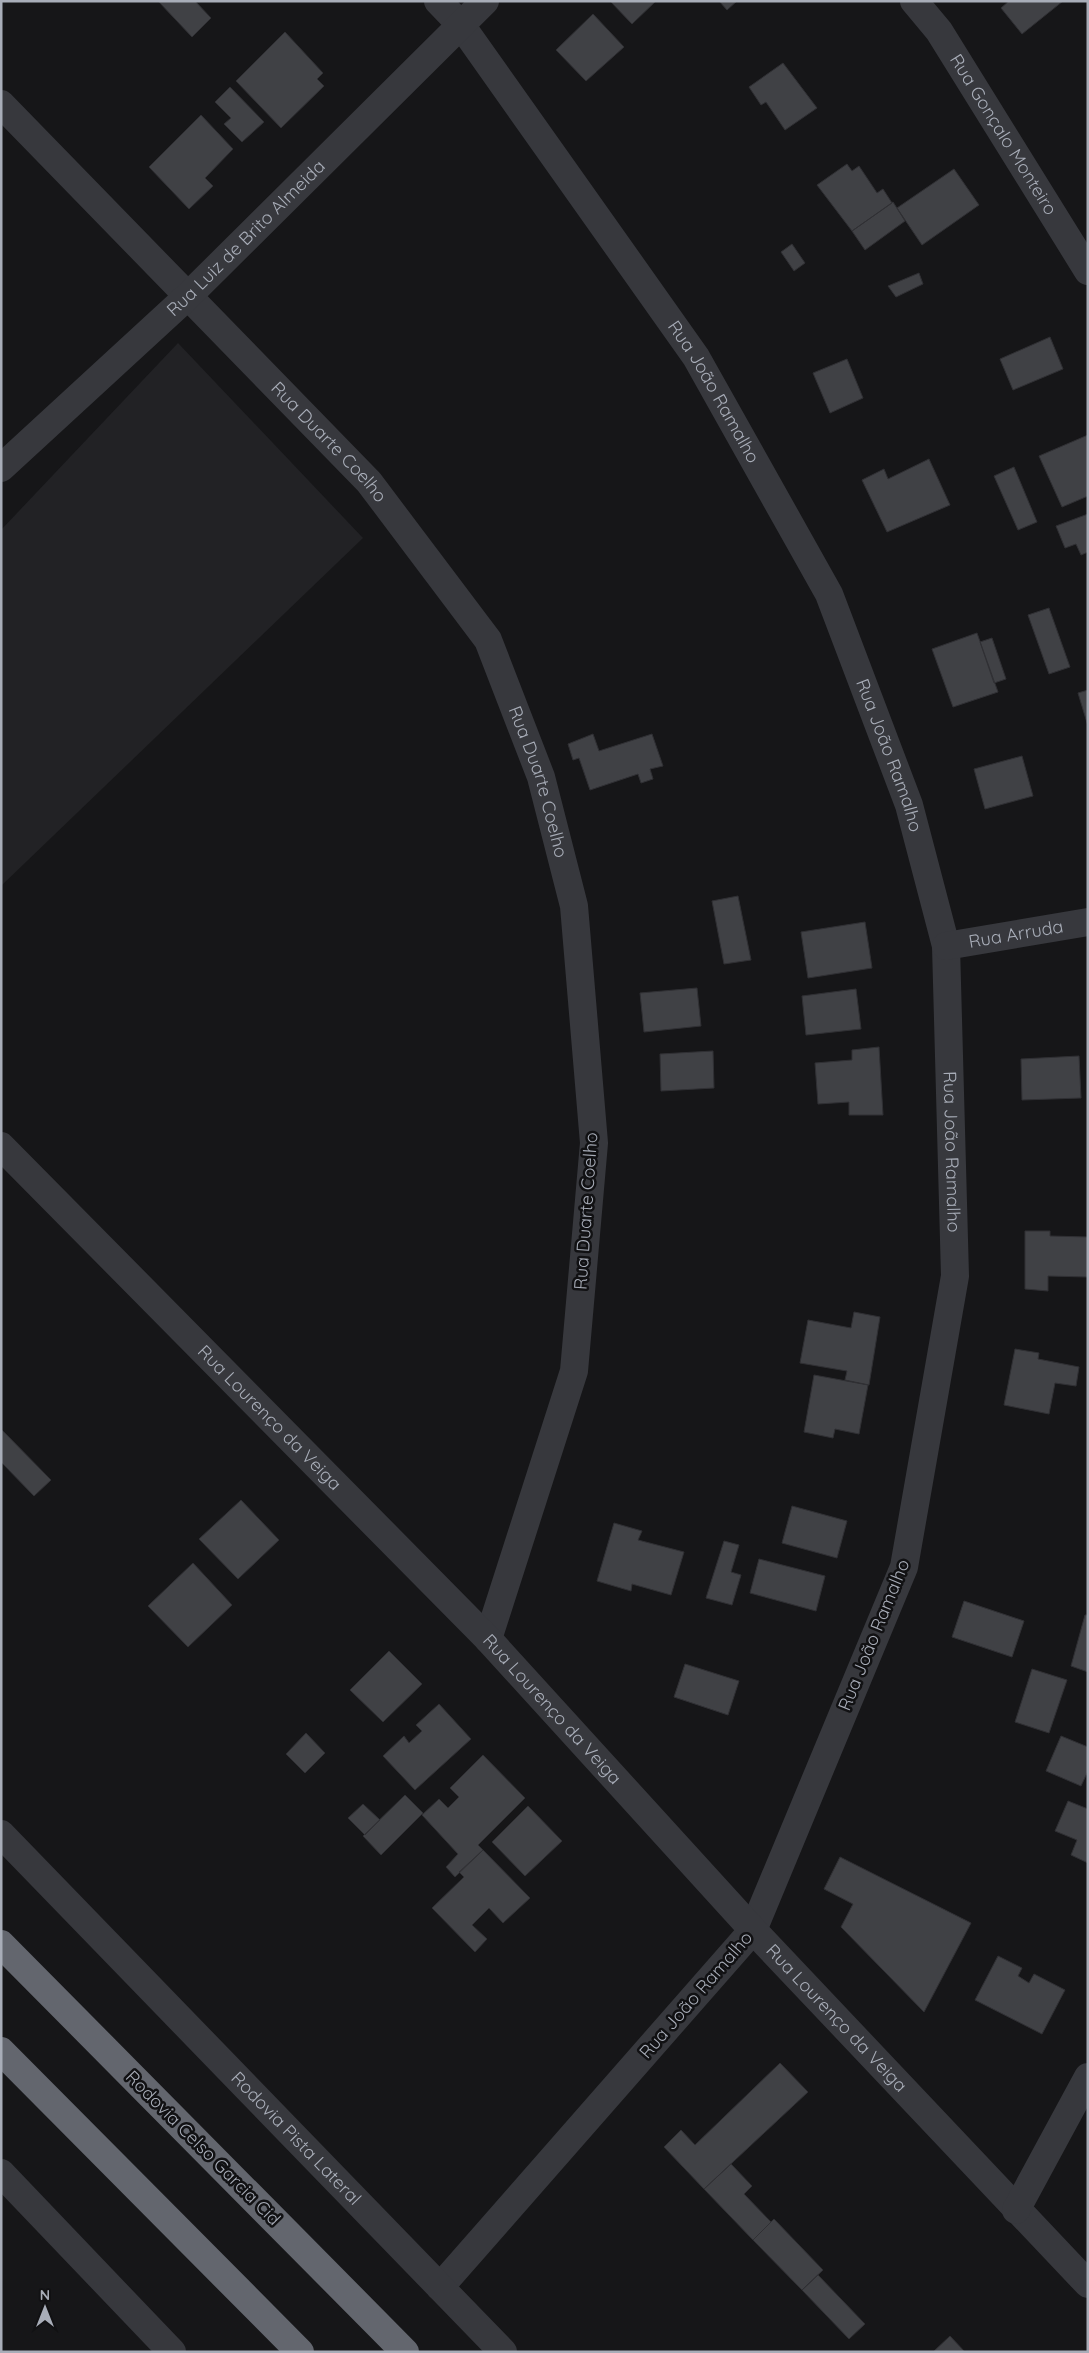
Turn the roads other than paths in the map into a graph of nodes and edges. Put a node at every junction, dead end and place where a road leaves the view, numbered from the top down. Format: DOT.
graph roads {
  1 [pos="438,1"];
  2 [pos="485,1"];
  3 [pos="914,1"];
  4 [pos="461,24"];
  5 [pos="1,104"];
  6 [pos="1088,271"];
  7 [pos="188,296"];
  8 [pos="1,468"];
  9 [pos="1088,922"];
  10 [pos="946,946"];
  11 [pos="1,1146"];
  12 [pos="488,1639"];
  13 [pos="1,1834"];
  14 [pos="754,1930"];
  15 [pos="1,1944"];
  16 [pos="1,2051"];
  17 [pos="1088,2077"];
  18 [pos="1,2173"];
  19 [pos="1016,2210"];
  20 [pos="223,2274"];
  21 [pos="1088,2284"];
  22 [pos="440,2287"];
  23 [pos="172,2352"];
  24 [pos="275,2352"];
  25 [pos="300,2352"];
  26 [pos="406,2352"];
  27 [pos="503,2352"];
  1 -- 4 [label="street, Rua João Ramalho"];
  2 -- 4 [label="street, Rua Luiz de Brito Almeida"];
  3 -- 6 [label="street, Rua Gonçalo Monteiro"];
  4 -- 7 [label="street, Rua Luiz de Brito Almeida"];
  4 -- 10 [label="street, Rua João Ramalho"];
  5 -- 7 [label="street, Rua Duarte Coelho"];
  7 -- 8 [label="street, Rua Luiz de Brito Almeida"];
  7 -- 12 [label="street, Rua Duarte Coelho"];
  9 -- 10 [label="street, Rua Arruda"];
  10 -- 14 [label="street, Rua João Ramalho"];
  11 -- 12 [label="street, Rua Lourenço da Veiga"];
  12 -- 14 [label="street, Rua Lourenço da Veiga"];
  13 -- 22 [label="street, Rodovia Pista Lateral"];
  14 -- 19 [label="street, Rua Lourenço da Veiga"];
  14 -- 22 [label="street, Rua João Ramalho"];
  15 -- 26 [label="highway, Rodovia Celso Garcia Cid"];
  16 -- 20 [label="highway"];
  17 -- 19 [label="street"];
  18 -- 23 [label="street"];
  19 -- 21 [label="street, Rua Lourenço da Veiga"];
  20 -- 24 [label="highway"];
  20 -- 25 [label="highway"];
  22 -- 27 [label="street, Rodovia Pista Lateral"];
}
